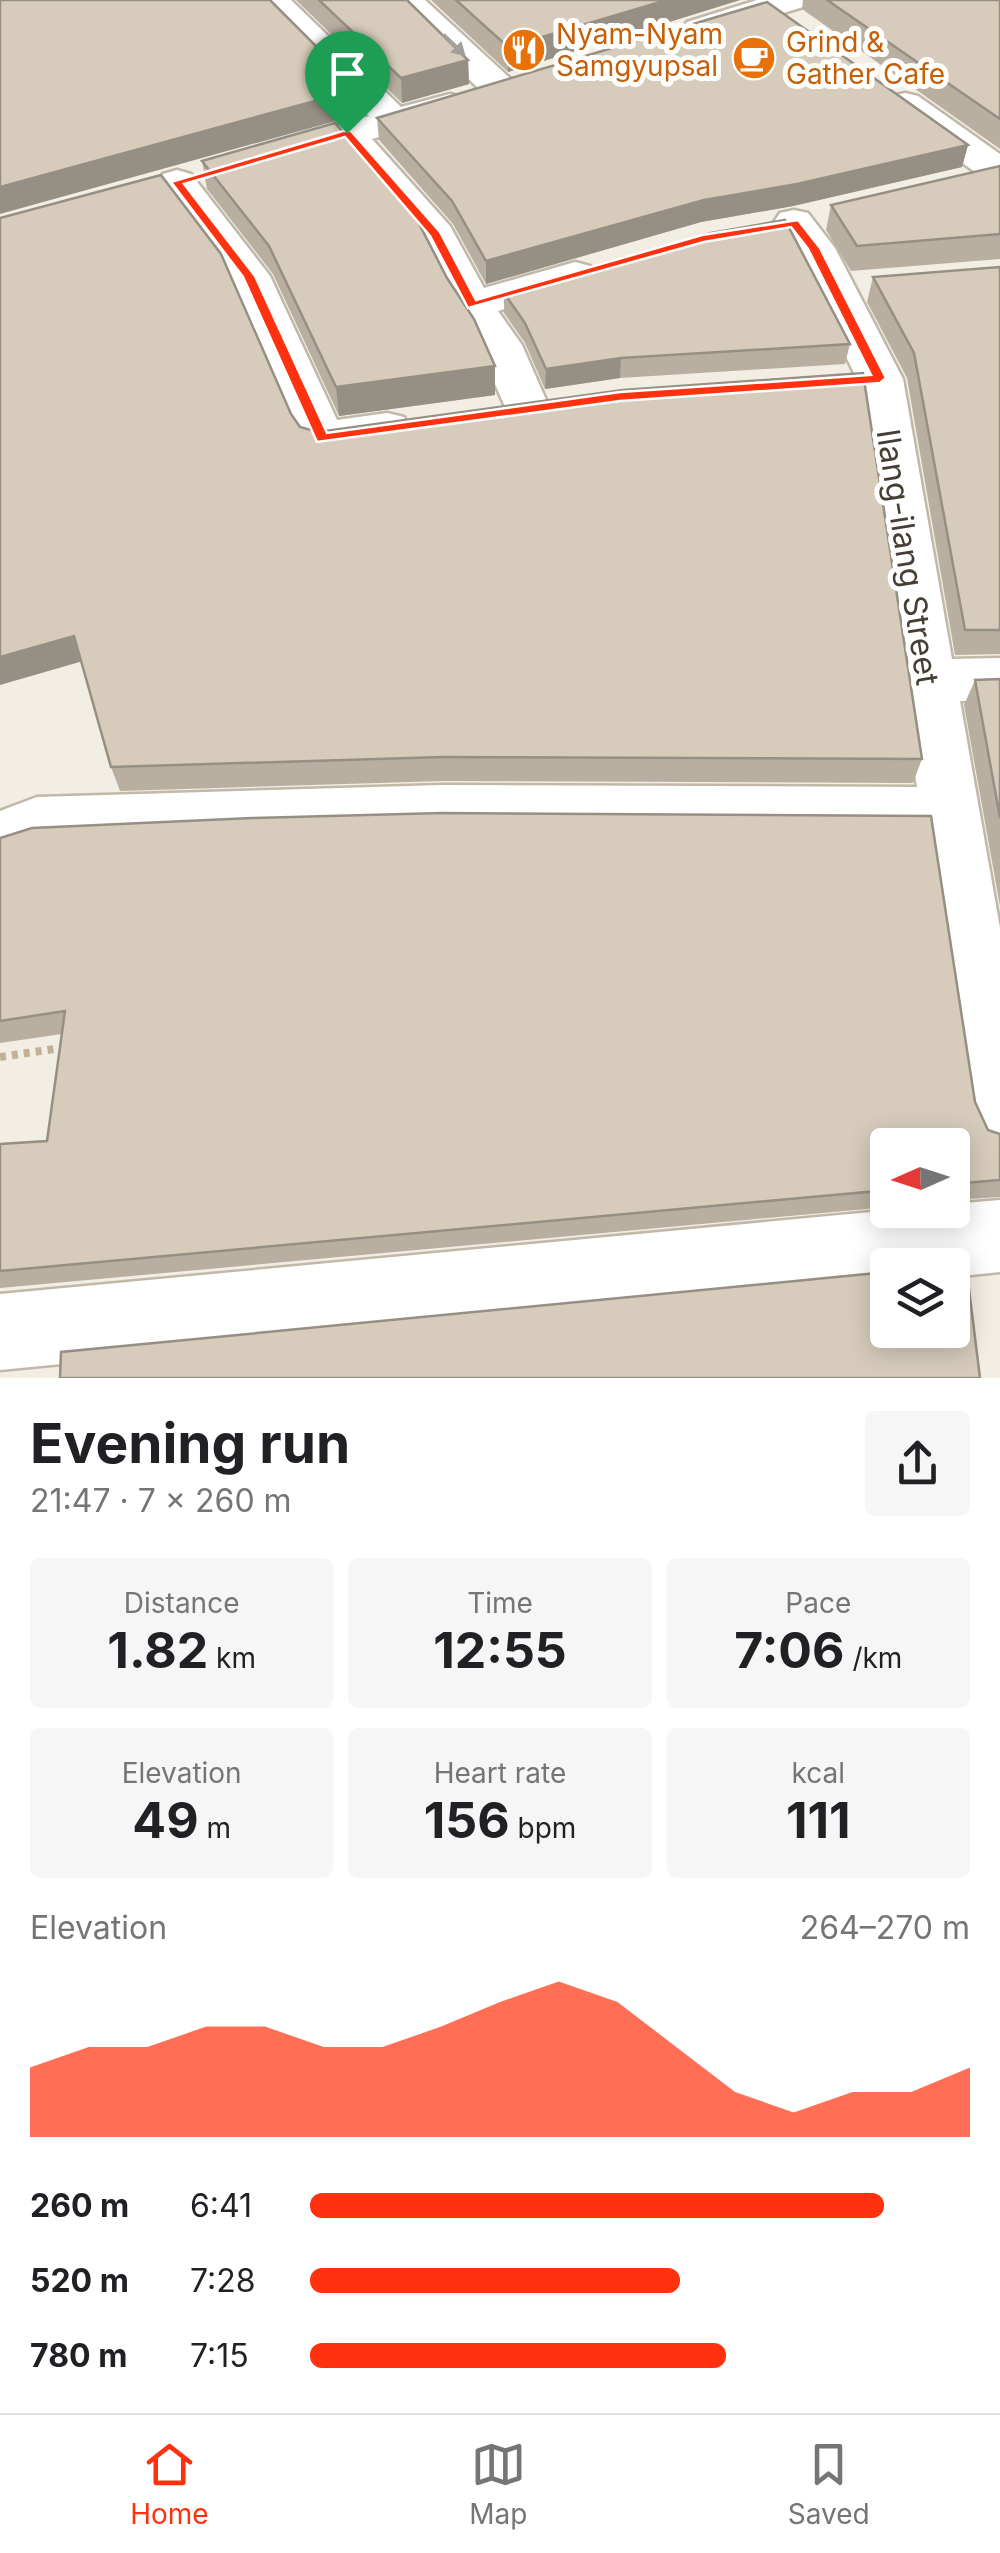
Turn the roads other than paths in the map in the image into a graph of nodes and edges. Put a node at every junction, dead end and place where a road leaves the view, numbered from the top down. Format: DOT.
graph roads {
  1 [pos="272,0"];
  2 [pos="406,0"];
  3 [pos="780,9"];
  4 [pos="662,40"];
  5 [pos="537,79"];
  6 [pos="877,84"];
  7 [pos="501,90"];
  8 [pos="394,121"];
  9 [pos="347,133"];
  10 [pos="988,176"];
  11 [pos="794,222"];
  12 [pos="606,266"];
  13 [pos="472,305"];
  14 [pos="528,409"];
  15 [pos="438,421"];
  16 [pos="1000,679"];
  17 [pos="928,680"];
  18 [pos="950,812"];
  19 [pos="0,838"];
  20 [pos="1000,1121"];
  21 [pos="1000,1236"];
  22 [pos="0,1332"];
  1 -- 8 [label="street"];
  2 -- 7 [label="street, one-way"];
  3 -- 4 [label="street"];
  5 -- 7 [label="street"];
  6 -- 10 [label="street"];
  7 -- 8 [label="street"];
  8 -- 9 [label="street"];
  9 -- 13 [label="street"];
  9 -- 15 [label="street"];
  11 -- 17 [label="street, Ilang-ilang Street"];
  12 -- 13 [label="street"];
  13 -- 14 [label="street"];
  16 -- 17 [label="street"];
  17 -- 18 [label="street, Ilang-ilang Street"];
  18 -- 19 [label="street"];
  18 -- 20 [label="street, Ilang-ilang Street"];
  21 -- 22 [label="street"];
}
